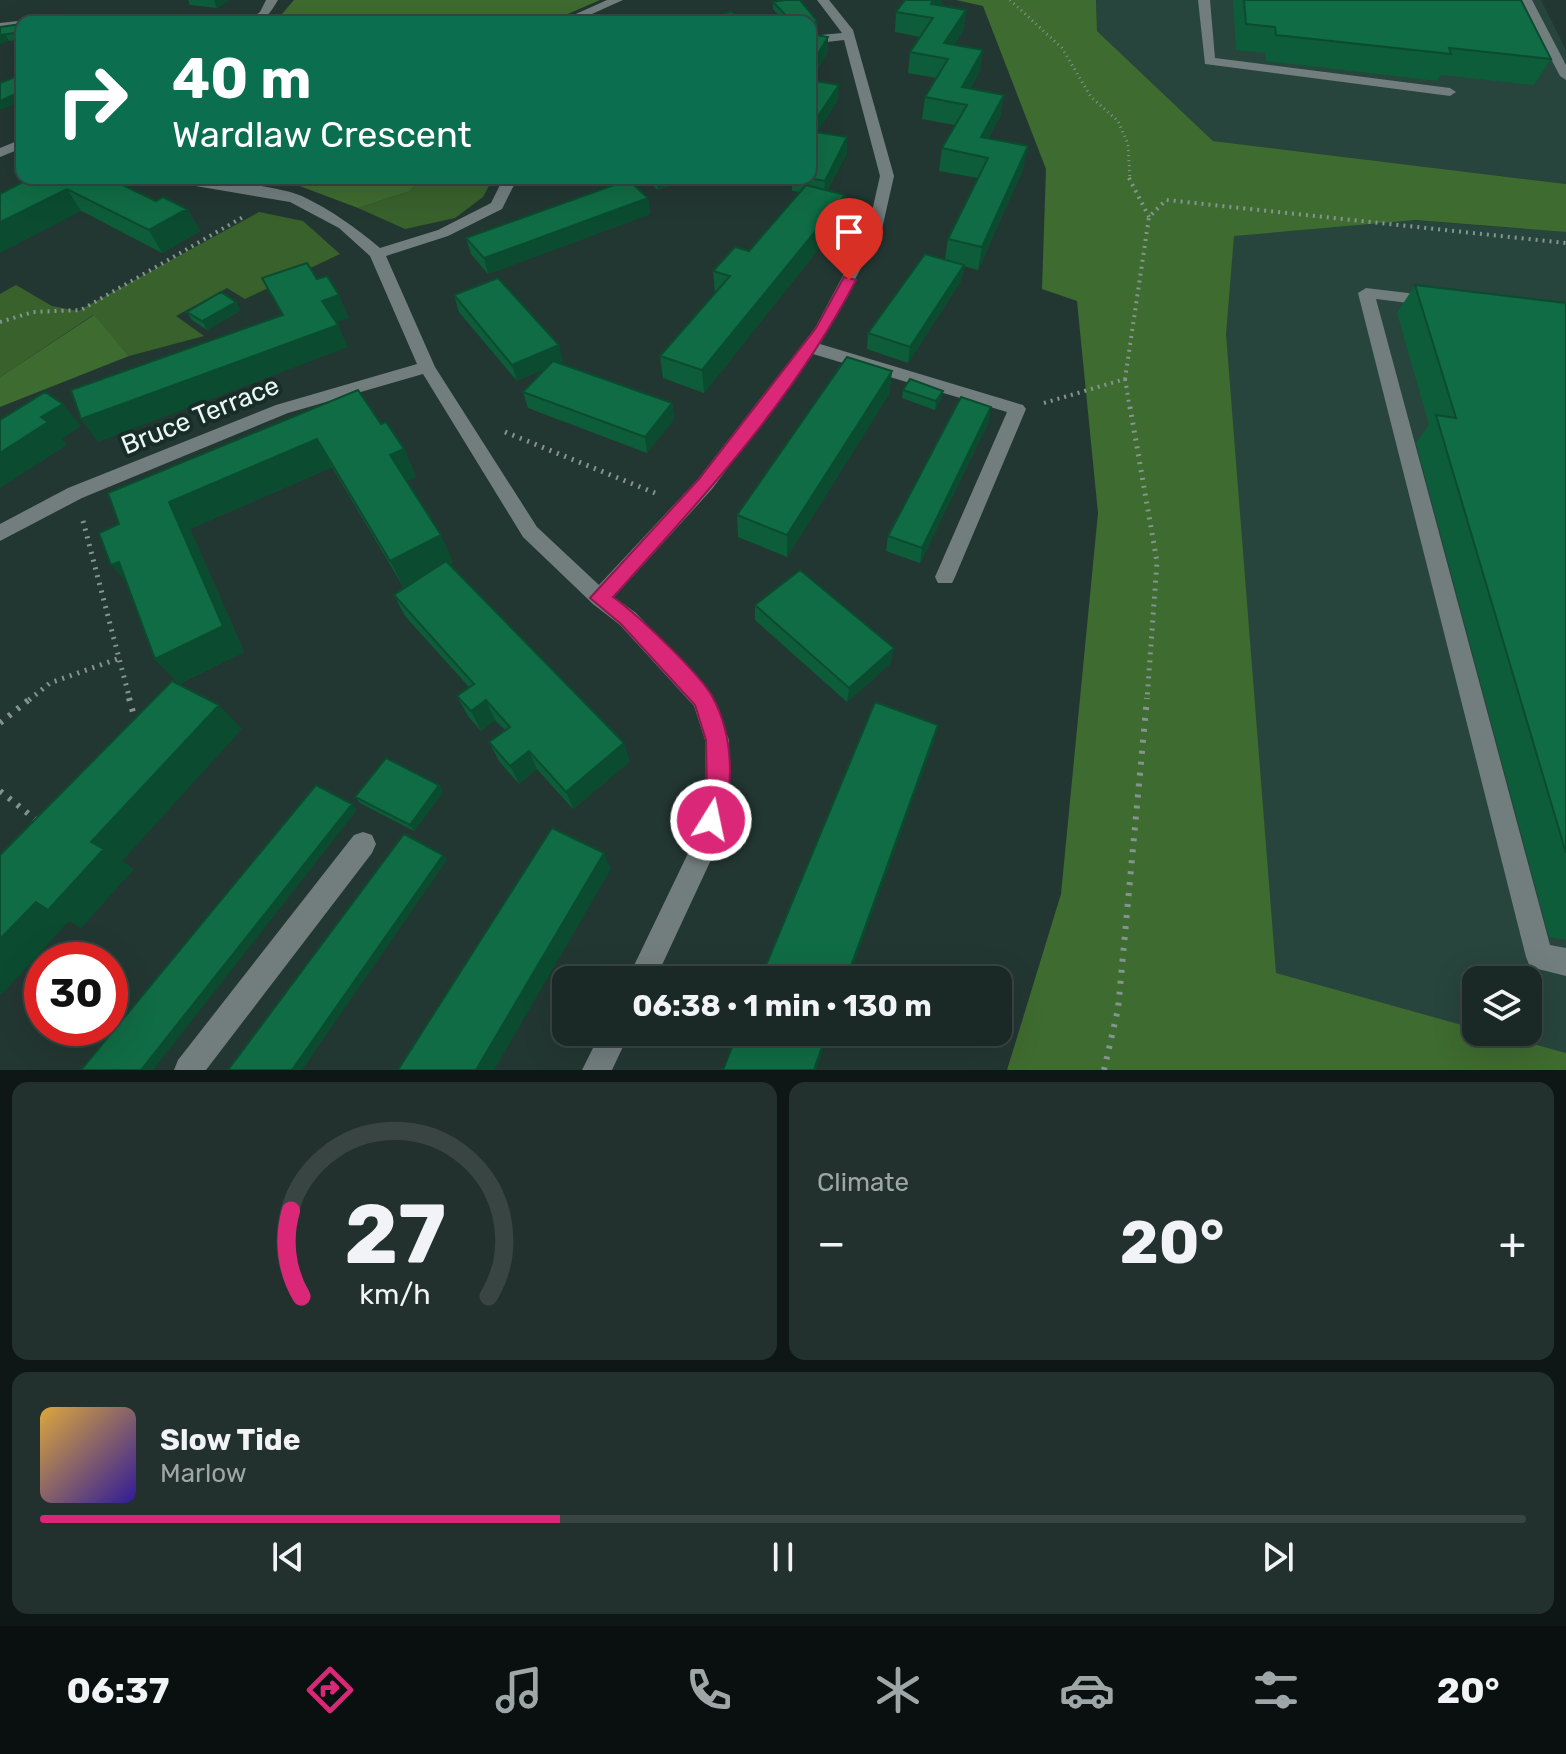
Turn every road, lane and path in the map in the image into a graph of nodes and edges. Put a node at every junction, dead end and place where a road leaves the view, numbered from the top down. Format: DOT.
graph roads {
  1 [pos="617,0"];
  2 [pos="823,0"];
  3 [pos="1010,0"];
  4 [pos="1204,0"];
  5 [pos="1526,0"];
  6 [pos="578,16"];
  7 [pos="849,36"];
  8 [pos="816,39"];
  9 [pos="1566,76"];
  10 [pos="1450,92"];
  11 [pos="213,184"];
  12 [pos="508,184"];
  13 [pos="281,194"];
  14 [pos="1149,217"];
  15 [pos="1566,243"];
  16 [pos="377,254"];
  17 [pos="1458,305"];
  18 [pos="0,322"];
  19 [pos="810,347"];
  20 [pos="427,367"];
  21 [pos="1125,379"];
  22 [pos="1017,409"];
  23 [pos="456,412"];
  24 [pos="75,493"];
  25 [pos="684,506"];
  26 [pos="0,533"];
  27 [pos="945,577"];
  28 [pos="600,598"];
  29 [pos="120,658"];
  30 [pos="0,723"];
  31 [pos="127,734"];
  32 [pos="0,791"];
  33 [pos="44,825"];
  34 [pos="363,844"];
  35 [pos="1566,962"];
  36 [pos="648,966"];
  37 [pos="609,1046"];
  38 [pos="188,1070"];
  39 [pos="596,1070"];
  40 [pos="1104,1070"];
  1 -- 6 [label="street"];
  2 -- 7 [label="street"];
  3 -- 14 [label="path"];
  4 -- 10 [label="street"];
  5 -- 9 [label="street"];
  7 -- 8 [label="street"];
  7 -- 19 [label="street"];
  11 -- 13 [label="street"];
  12 -- 16 [label="street"];
  13 -- 16 [label="street"];
  13 -- 18 [label="path"];
  14 -- 15 [label="path"];
  14 -- 21 [label="path"];
  16 -- 20 [label="street"];
  17 -- 35 [label="street"];
  19 -- 22 [label="street"];
  19 -- 25 [label="street"];
  20 -- 23 [label="street"];
  20 -- 24 [label="street, Bruce Terrace"];
  21 -- 22 [label="path"];
  21 -- 40 [label="path"];
  22 -- 27 [label="street"];
  23 -- 25 [label="path"];
  23 -- 28 [label="street"];
  24 -- 26 [label="street, Bruce Terrace"];
  24 -- 29 [label="path"];
  25 -- 28 [label="street"];
  28 -- 36 [label="street"];
  29 -- 30 [label="path"];
  29 -- 31 [label="path"];
  32 -- 33 [label="path"];
  34 -- 38 [label="street"];
  37 -- 39 [label="street"];
}
